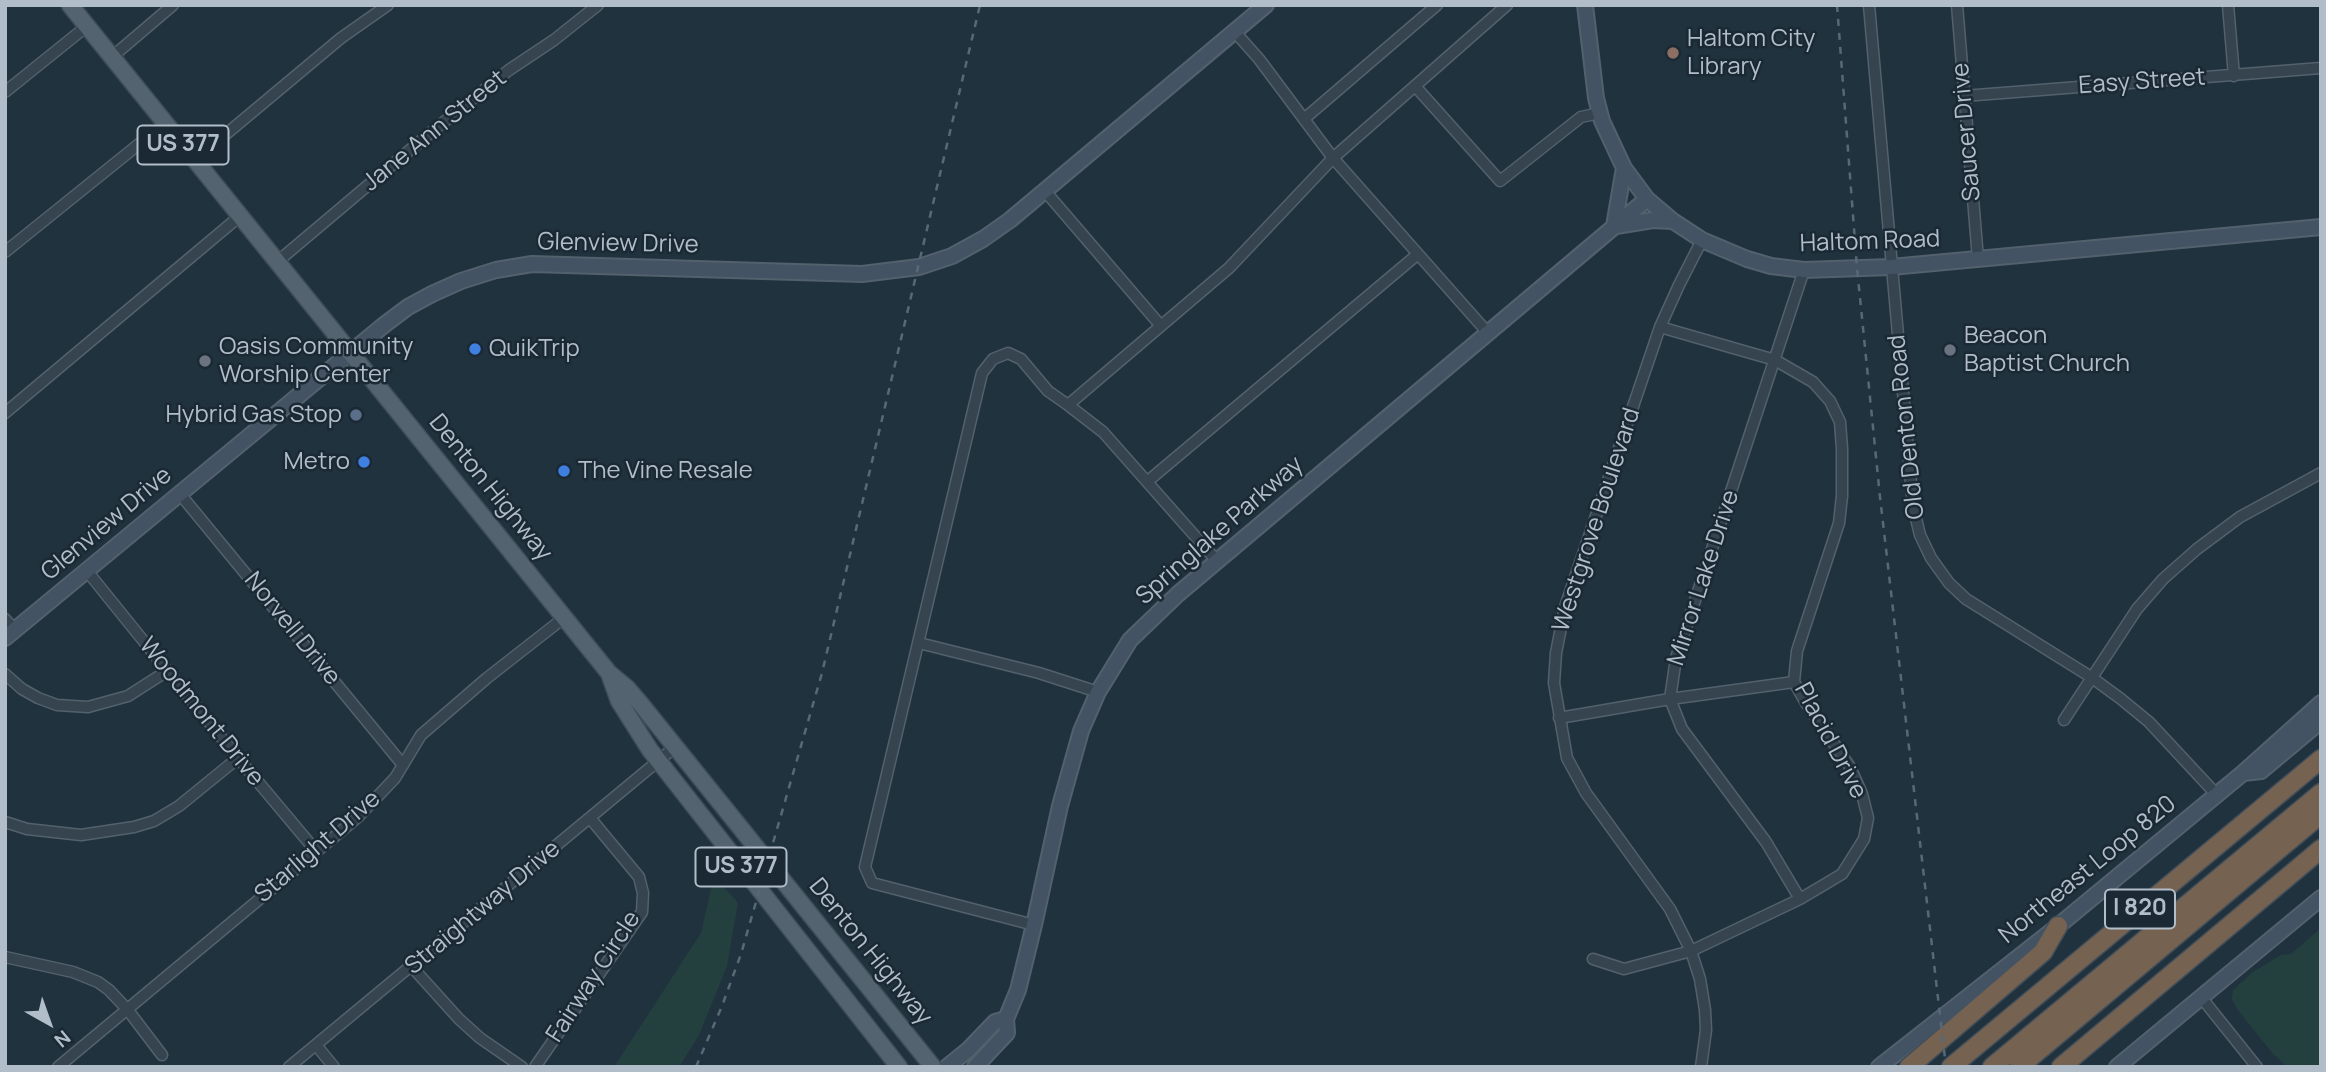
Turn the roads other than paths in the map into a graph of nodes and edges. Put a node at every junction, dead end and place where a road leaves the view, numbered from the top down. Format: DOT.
graph roads {
  1 [pos="70,5"];
  2 [pos="173,5"];
  3 [pos="388,5"];
  4 [pos="598,5"];
  5 [pos="1266,5"];
  6 [pos="1437,5"];
  7 [pos="1507,5"];
  8 [pos="1585,5"];
  9 [pos="1869,5"];
  10 [pos="1957,5"];
  11 [pos="2228,5"];
  12 [pos="86,26"];
  13 [pos="1235,32"];
  14 [pos="112,57"];
  15 [pos="2321,68"];
  16 [pos="2234,76"];
  17 [pos="1415,86"];
  18 [pos="5,92"];
  19 [pos="1964,96"];
  20 [pos="1600,113"];
  21 [pos="1304,119"];
  22 [pos="144,140"];
  23 [pos="1333,158"];
  24 [pos="195,160"];
  25 [pos="1624,168"];
  26 [pos="1045,191"];
  27 [pos="1647,199"];
  28 [pos="240,216"];
  29 [pos="1674,221"];
  30 [pos="1615,226"];
  31 [pos="2321,227"];
  32 [pos="1702,240"];
  33 [pos="5,252"];
  34 [pos="1418,254"];
  35 [pos="1978,259"];
  36 [pos="277,262"];
  37 [pos="1891,267"];
  38 [pos="1804,270"];
  39 [pos="1161,326"];
  40 [pos="1660,327"];
  41 [pos="1488,333"];
  42 [pos="351,352"];
  43 [pos="1775,360"];
  44 [pos="1068,405"];
  45 [pos="5,414"];
  46 [pos="2321,472"];
  47 [pos="1148,481"];
  48 [pos="180,494"];
  49 [pos="1217,561"];
  50 [pos="87,571"];
  51 [pos="565,617"];
  52 [pos="8,629"];
  53 [pos="919,643"];
  54 [pos="167,671"];
  55 [pos="609,673"];
  56 [pos="5,674"];
  57 [pos="2091,677"];
  58 [pos="1794,682"];
  59 [pos="1098,692"];
  60 [pos="1670,699"];
  61 [pos="2321,703"];
  62 [pos="1559,718"];
  63 [pos="2064,720"];
  64 [pos="2321,721"];
  65 [pos="676,747"];
  66 [pos="238,758"];
  67 [pos="2321,759"];
  68 [pos="659,761"];
  69 [pos="403,765"];
  70 [pos="2243,772"];
  71 [pos="2321,793"];
  72 [pos="2216,794"];
  73 [pos="2321,814"];
  74 [pos="590,818"];
  75 [pos="5,822"];
  76 [pos="2321,849"];
  77 [pos="316,851"];
  78 [pos="2321,898"];
  79 [pos="1800,899"];
  80 [pos="1034,925"];
  81 [pos="2058,926"];
  82 [pos="1691,951"];
  83 [pos="5,957"];
  84 [pos="1593,959"];
  85 [pos="412,967"];
  86 [pos="2200,997"];
  87 [pos="127,1009"];
  88 [pos="1006,1019"];
  89 [pos="316,1045"];
  90 [pos="162,1055"];
  91 [pos="58,1067"];
  92 [pos="289,1067"];
  93 [pos="334,1067"];
  94 [pos="522,1067"];
  95 [pos="535,1067"];
  96 [pos="899,1067"];
  97 [pos="933,1067"];
  98 [pos="947,1067"];
  99 [pos="975,1067"];
  100 [pos="1701,1067"];
  101 [pos="1879,1067"];
  102 [pos="1909,1067"];
  103 [pos="1951,1067"];
  104 [pos="1992,1067"];
  105 [pos="2019,1067"];
  106 [pos="2061,1067"];
  107 [pos="2117,1067"];
  108 [pos="2257,1067"];
  1 -- 12 [label="main road, Denton Highway / US 377"];
  2 -- 14 [label="street"];
  3 -- 24 [label="street"];
  4 -- 36 [label="street, Jane Ann Street"];
  5 -- 13 [label="main road, Glenview Drive"];
  6 -- 21 [label="street"];
  7 -- 17 [label="street"];
  8 -- 20 [label="main road, Haltom Road"];
  9 -- 37 [label="street, Old Denton Road"];
  10 -- 19 [label="street, Saucer Drive"];
  11 -- 16 [label="street"];
  12 -- 14 [label="main road, Denton Highway / US 377"];
  12 -- 18 [label="street"];
  13 -- 21 [label="street"];
  13 -- 26 [label="main road, Glenview Drive"];
  14 -- 24 [label="main road, Denton Highway / US 377"];
  15 -- 16 [label="street, Easy Street"];
  16 -- 19 [label="street, Easy Street"];
  17 -- 20 [label="street"];
  17 -- 23 [label="street"];
  19 -- 35 [label="street, Saucer Drive"];
  20 -- 25 [label="main road, Haltom Road"];
  21 -- 23 [label="street"];
  22 -- 33 [label="street"];
  23 -- 34 [label="street"];
  23 -- 39 [label="street"];
  24 -- 28 [label="main road, Denton Highway / US 377"];
  25 -- 27 [label="main road, Haltom Road"];
  25 -- 30 [label="main road"];
  26 -- 39 [label="street"];
  26 -- 42 [label="main road, Glenview Drive"];
  27 -- 29 [label="main road, Haltom Road"];
  27 -- 30 [label="main road, Springlake Parkway"];
  28 -- 36 [label="main road, Denton Highway / US 377"];
  28 -- 45 [label="street"];
  29 -- 30 [label="main road"];
  29 -- 32 [label="main road, Haltom Road"];
  30 -- 41 [label="main road, Springlake Parkway"];
  31 -- 35 [label="main road, Haltom Road"];
  32 -- 38 [label="main road, Haltom Road"];
  32 -- 40 [label="street, Westgrove Boulevard"];
  34 -- 41 [label="street"];
  34 -- 47 [label="street"];
  35 -- 37 [label="main road, Haltom Road"];
  36 -- 42 [label="main road, Denton Highway / US 377"];
  37 -- 38 [label="main road, Haltom Road"];
  37 -- 57 [label="street, Old Denton Road"];
  38 -- 43 [label="street, Mirror Lake Drive"];
  39 -- 44 [label="street"];
  40 -- 43 [label="street, Placid Drive"];
  40 -- 62 [label="street, Westgrove Boulevard"];
  41 -- 49 [label="main road, Springlake Parkway"];
  42 -- 48 [label="main road, Glenview Drive"];
  42 -- 51 [label="main road, Denton Highway / US 377"];
  43 -- 58 [label="street, Placid Drive"];
  43 -- 60 [label="street, Mirror Lake Drive"];
  44 -- 47 [label="street"];
  44 -- 53 [label="street"];
  46 -- 57 [label="street"];
  47 -- 49 [label="street"];
  48 -- 50 [label="main road, Glenview Drive"];
  48 -- 69 [label="street, Norvell Drive"];
  49 -- 59 [label="main road, Springlake Parkway"];
  50 -- 52 [label="main road, Glenview Drive"];
  50 -- 54 [label="street, Woodmont Drive"];
  51 -- 55 [label="main road, Denton Highway / US 377"];
  51 -- 69 [label="street, Starlight Drive"];
  53 -- 59 [label="street"];
  53 -- 80 [label="street"];
  54 -- 56 [label="street"];
  54 -- 66 [label="street, Woodmont Drive"];
  55 -- 65 [label="main road, Denton Highway / US 377"];
  55 -- 68 [label="main road, Denton Highway / US 377"];
  57 -- 63 [label="street"];
  57 -- 72 [label="street, Old Denton Road"];
  58 -- 60 [label="street"];
  58 -- 79 [label="street, Placid Drive"];
  59 -- 80 [label="main road, Springlake Parkway"];
  60 -- 62 [label="street"];
  60 -- 79 [label="street, Mirror Lake Drive"];
  61 -- 70 [label="main road, Northeast Loop 820"];
  62 -- 82 [label="street, Westgrove Boulevard"];
  64 -- 70 [label="main road"];
  65 -- 68 [label="street, Straightway Drive"];
  65 -- 97 [label="main road, Denton Highway / US 377"];
  66 -- 75 [label="street"];
  66 -- 77 [label="street, Woodmont Drive"];
  67 -- 103 [label="highway, I 820"];
  68 -- 74 [label="street, Straightway Drive"];
  68 -- 96 [label="main road, Denton Highway / US 377"];
  69 -- 77 [label="street, Starlight Drive"];
  70 -- 72 [label="main road, Northeast Loop 820"];
  71 -- 104 [label="highway"];
  72 -- 81 [label="main road, Northeast Loop 820"];
  73 -- 105 [label="highway"];
  74 -- 85 [label="street, Straightway Drive"];
  74 -- 95 [label="street, Fairway Circle"];
  76 -- 106 [label="highway, I 820"];
  77 -- 87 [label="street, Starlight Drive"];
  78 -- 86 [label="main road"];
  79 -- 82 [label="street, Placid Drive"];
  80 -- 88 [label="main road, Springlake Parkway"];
  81 -- 101 [label="main road, Northeast Loop 820"];
  81 -- 102 [label="highway"];
  82 -- 84 [label="street, Placid Drive"];
  82 -- 100 [label="street, Westgrove Boulevard"];
  83 -- 87 [label="street"];
  85 -- 89 [label="street, Straightway Drive"];
  85 -- 94 [label="street"];
  86 -- 107 [label="main road"];
  86 -- 108 [label="street"];
  87 -- 90 [label="street"];
  87 -- 91 [label="street, Starlight Drive"];
  88 -- 98 [label="main road"];
  88 -- 99 [label="main road, Springlake Parkway"];
  89 -- 92 [label="street, Straightway Drive"];
  89 -- 93 [label="street"];
}
